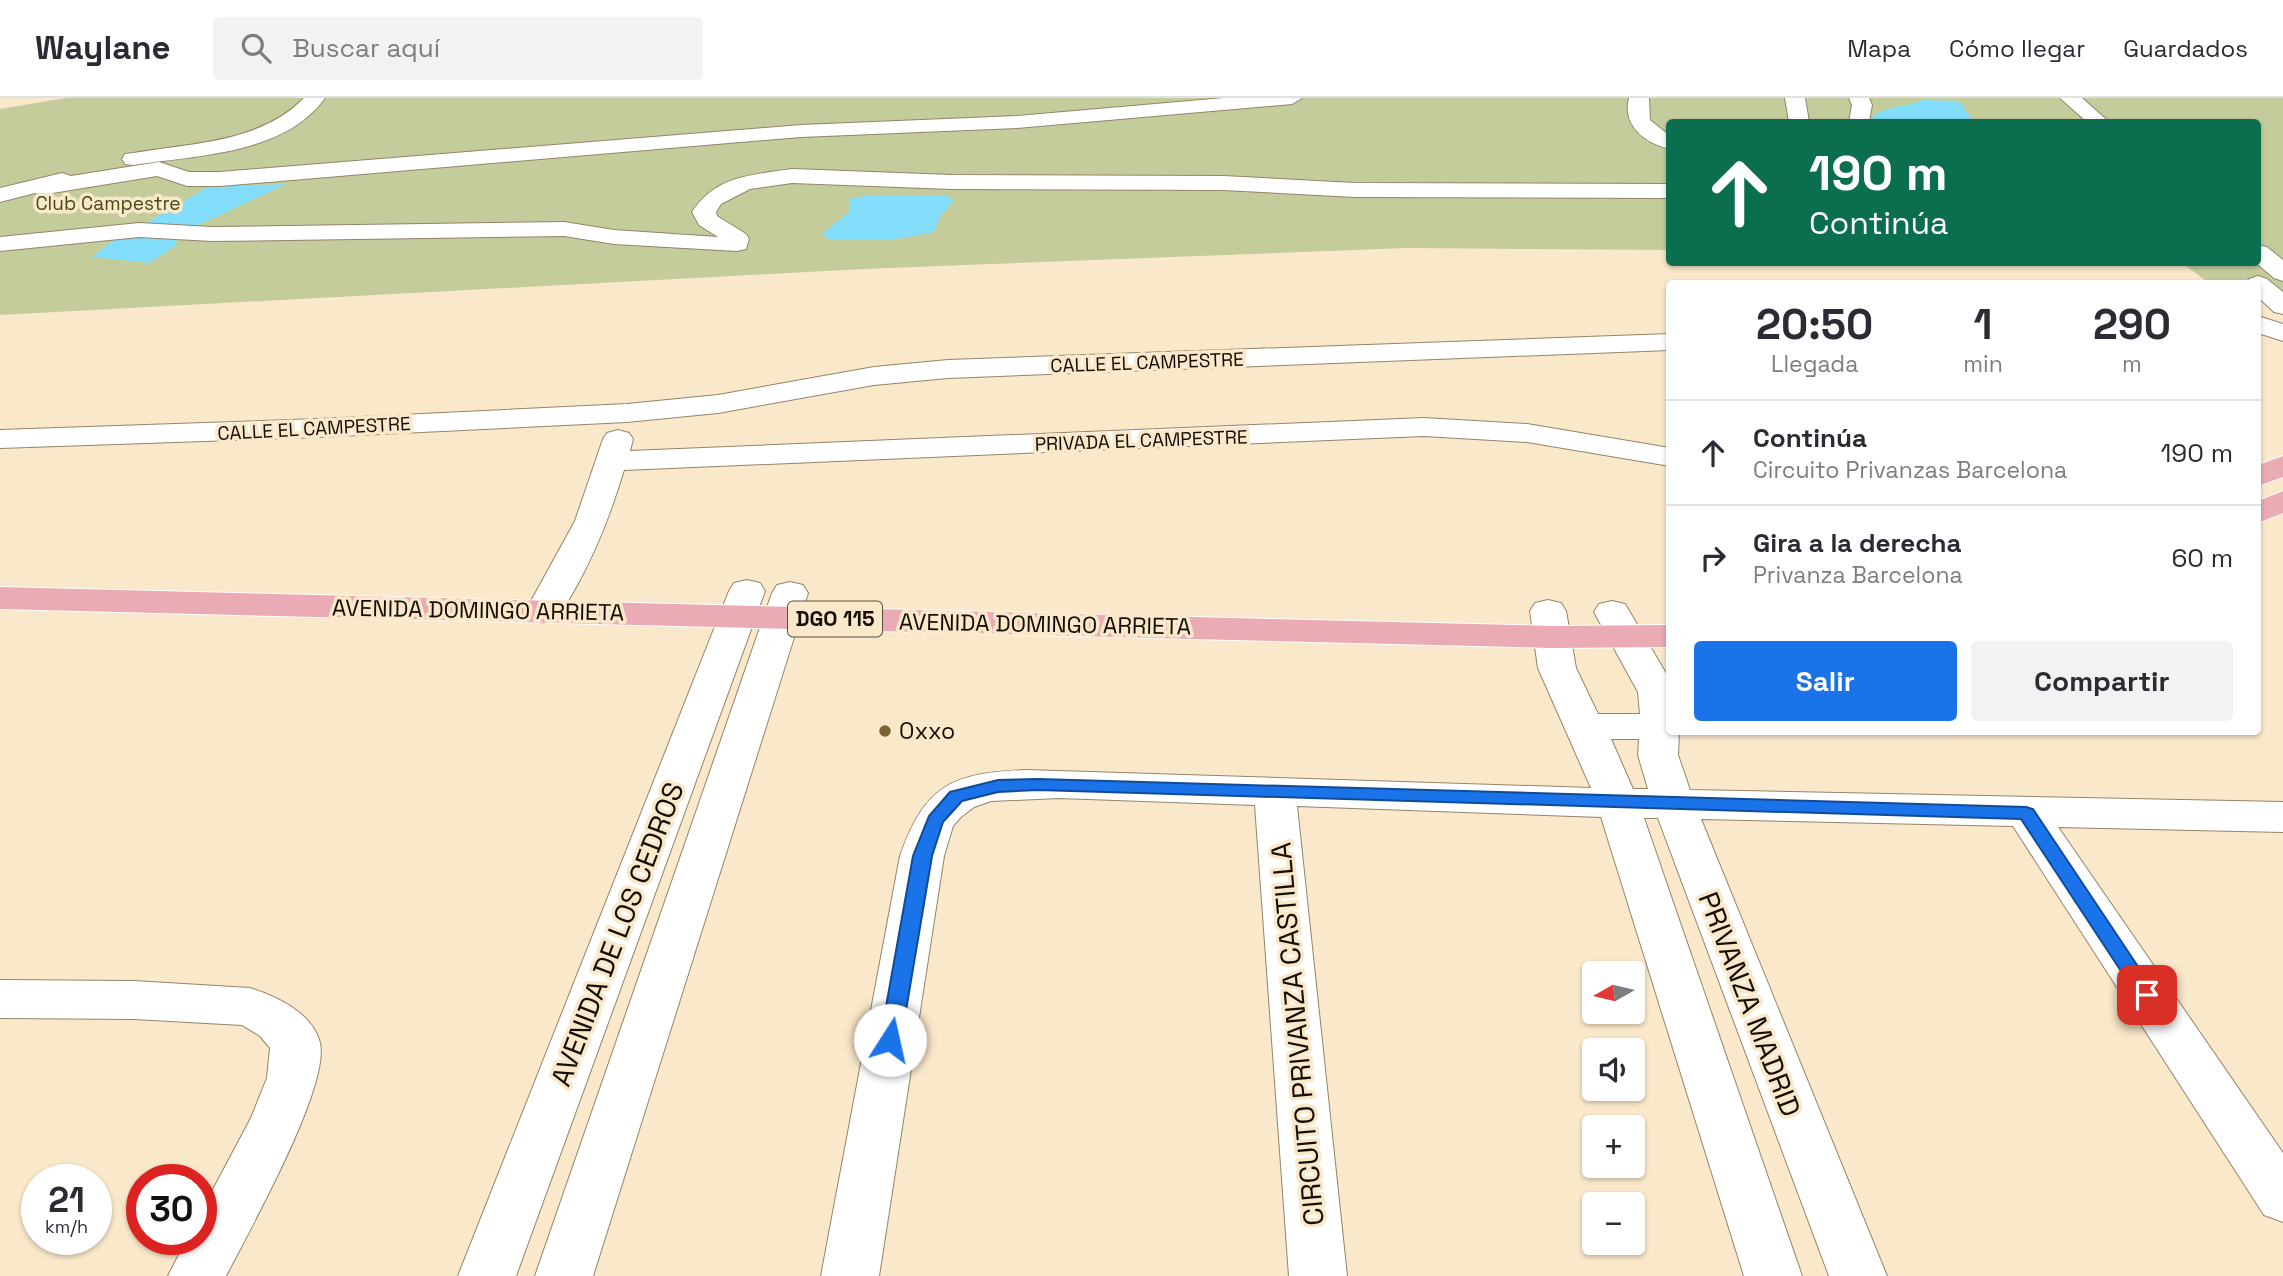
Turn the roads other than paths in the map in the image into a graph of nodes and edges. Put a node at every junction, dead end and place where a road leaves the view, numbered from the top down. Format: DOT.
graph roads {
  1 [pos="316,98"];
  2 [pos="1292,98"];
  3 [pos="1639,98"];
  4 [pos="1795,98"];
  5 [pos="1859,98"];
  6 [pos="2070,98"];
  7 [pos="2050,106"];
  8 [pos="1798,119"];
  9 [pos="1859,119"];
  10 [pos="2065,119"];
  11 [pos="2095,119"];
  12 [pos="235,142"];
  13 [pos="1666,142"];
  14 [pos="159,169"];
  15 [pos="40,188"];
  16 [pos="1666,191"];
  17 [pos="0,195"];
  18 [pos="0,244"];
  19 [pos="2283,273"];
  20 [pos="2263,282"];
  21 [pos="2261,325"];
  22 [pos="2283,333"];
  23 [pos="1666,342"];
  24 [pos="627,413"];
  25 [pos="0,439"];
  26 [pos="1666,456"];
  27 [pos="611,461"];
  28 [pos="2283,464"];
  29 [pos="2261,475"];
  30 [pos="0,572"];
  31 [pos="0,598"];
  32 [pos="551,599"];
  33 [pos="765,604"];
  34 [pos="1666,612"];
  35 [pos="1550,624"];
  36 [pos="1619,625"];
  37 [pos="1666,635"];
  38 [pos="1585,726"];
  39 [pos="1658,727"];
  40 [pos="1275,792"];
  41 [pos="1618,803"];
  42 [pos="1674,805"];
  43 [pos="2026,813"];
  44 [pos="2283,817"];
  45 [pos="0,999"];
  46 [pos="2283,1198"];
  47 [pos="197,1276"];
  48 [pos="487,1276"];
  49 [pos="564,1276"];
  50 [pos="850,1276"];
  51 [pos="1318,1276"];
  52 [pos="1773,1276"];
  53 [pos="1858,1276"];
  1 -- 12 [label="street"];
  2 -- 14 [label="street"];
  3 -- 13 [label="street"];
  4 -- 8 [label="street"];
  5 -- 9 [label="street"];
  6 -- 11 [label="street"];
  7 -- 10 [label="street"];
  12 -- 14 [label="street"];
  12 -- 15 [label="street"];
  14 -- 15 [label="street"];
  15 -- 17 [label="street"];
  16 -- 18 [label="street"];
  19 -- 20 [label="street"];
  21 -- 22 [label="street"];
  23 -- 24 [label="street, CALLE EL CAMPESTRE"];
  24 -- 25 [label="street, CALLE EL CAMPESTRE"];
  24 -- 27 [label="street"];
  26 -- 27 [label="street, PRIVADA EL CAMPESTRE"];
  27 -- 32 [label="street"];
  28 -- 29 [label="main road"];
  30 -- 32 [label="main road, AVENIDA DOMINGO ARRIETA / DGO 115"];
  31 -- 32 [label="main road, AVENIDA DOMINGO ARRIETA / DGO 115"];
  32 -- 33 [label="main road, AVENIDA DOMINGO ARRIETA / DGO 115"];
  33 -- 35 [label="main road, AVENIDA DOMINGO ARRIETA / DGO 115"];
  33 -- 48 [label="street, AVENIDA DE LOS CEDROS"];
  33 -- 49 [label="street"];
  34 -- 36 [label="main road, AVENIDA DOMINGO ARRIETA / DGO 115"];
  35 -- 36 [label="main road, AVENIDA DOMINGO ARRIETA / DGO 115"];
  35 -- 38 [label="street"];
  36 -- 37 [label="main road, AVENIDA DOMINGO ARRIETA / DGO 115"];
  36 -- 39 [label="street, PRIVANZA MADRID"];
  38 -- 39 [label="street"];
  38 -- 41 [label="street"];
  39 -- 42 [label="street, PRIVANZA MADRID"];
  40 -- 41 [label="street"];
  40 -- 50 [label="street"];
  40 -- 51 [label="street, CIRCUITO PRIVANZA CASTILLA"];
  41 -- 42 [label="street"];
  41 -- 52 [label="street"];
  42 -- 43 [label="street"];
  42 -- 53 [label="street, PRIVANZA MADRID"];
  43 -- 44 [label="street"];
  43 -- 46 [label="street"];
  45 -- 47 [label="street"];
}
